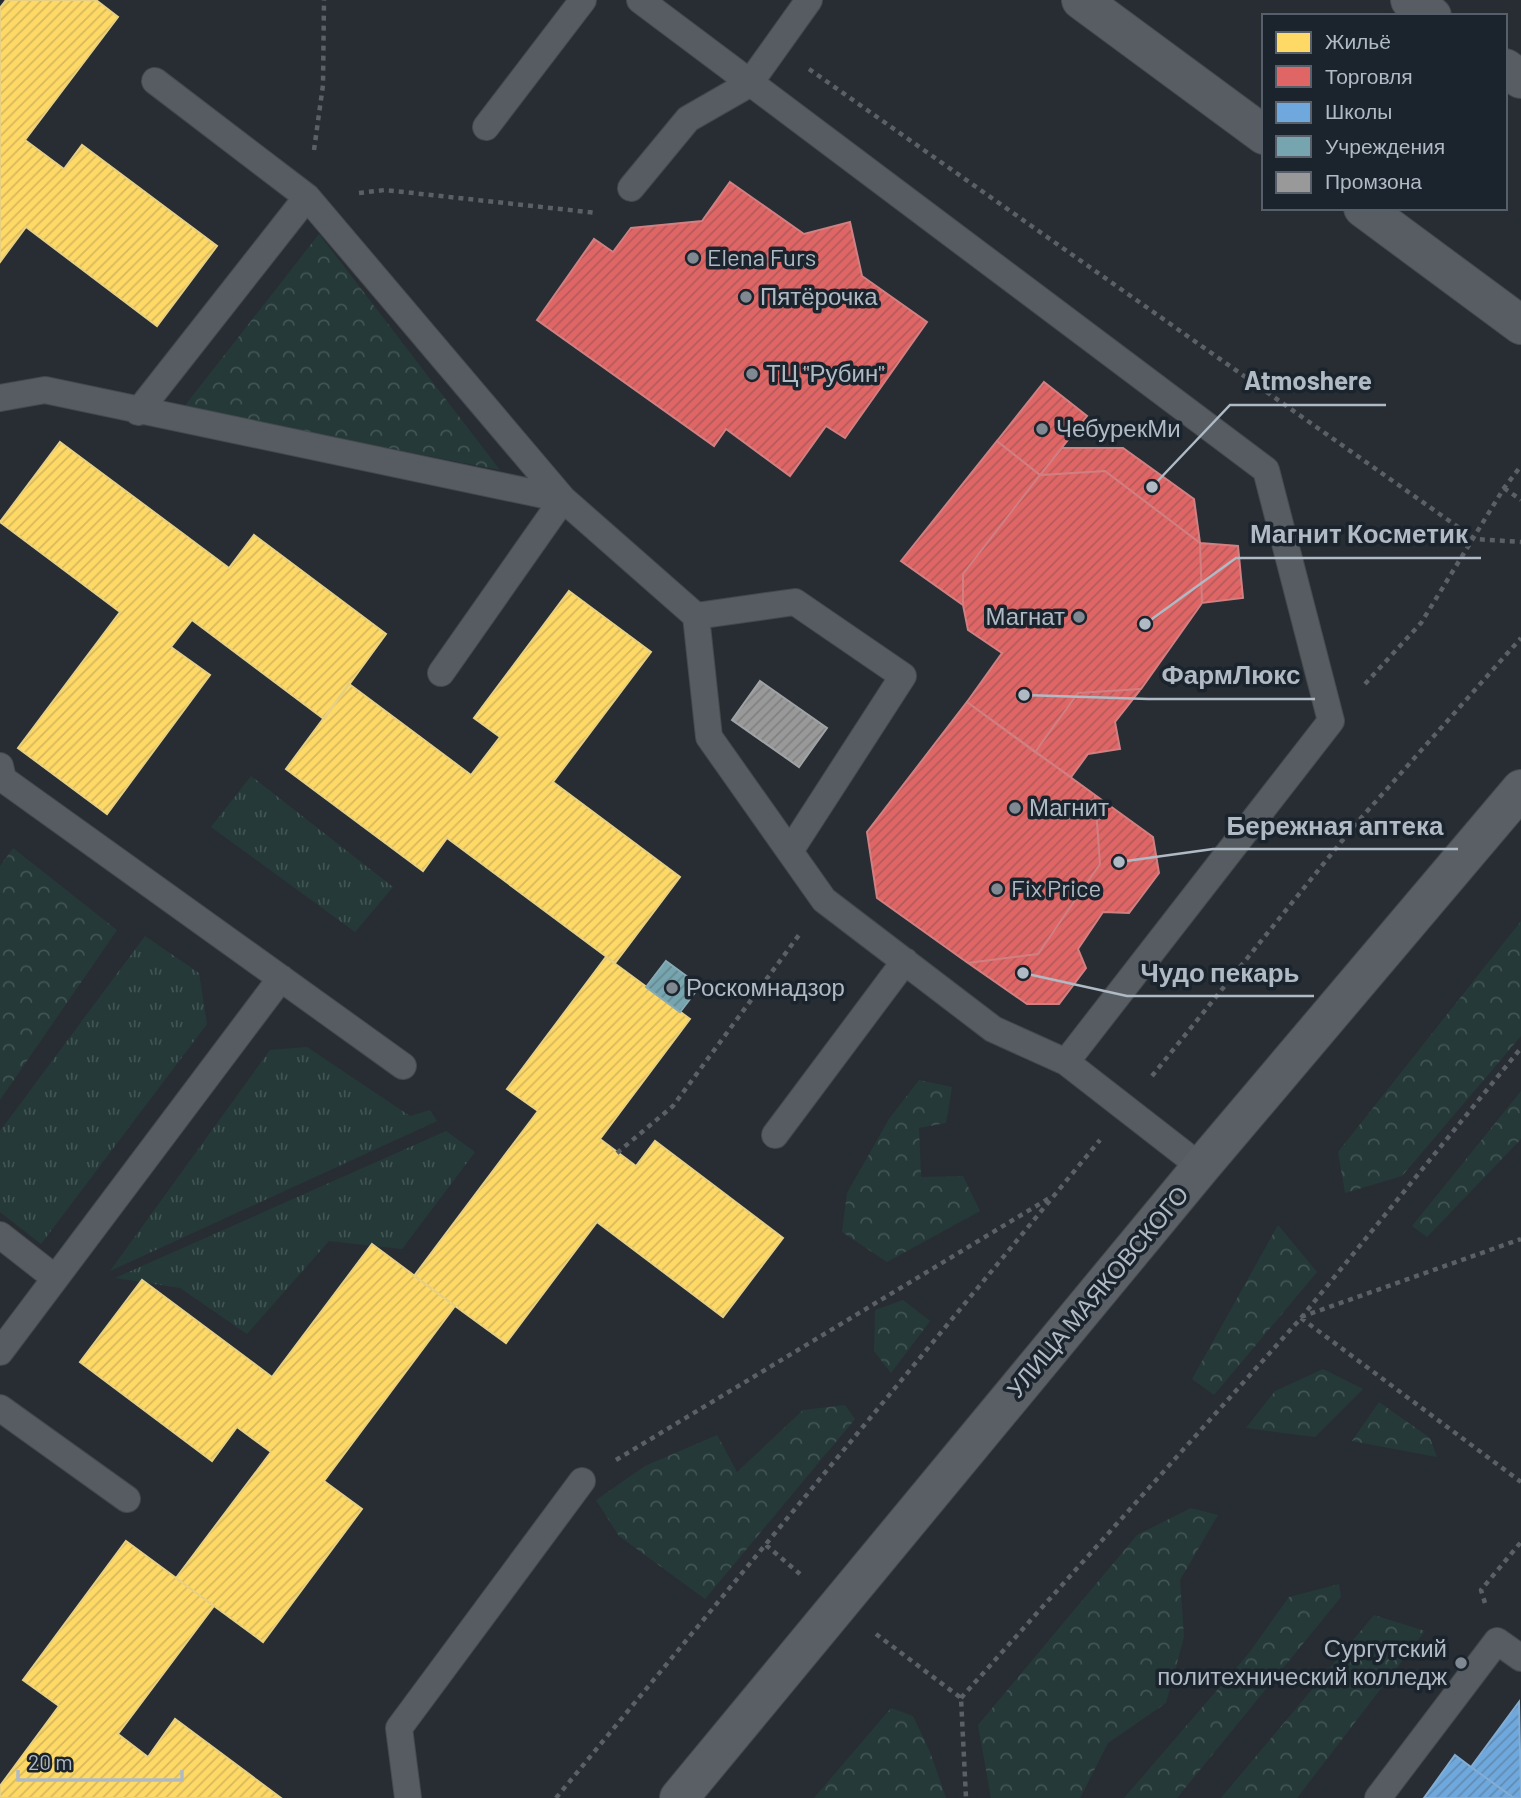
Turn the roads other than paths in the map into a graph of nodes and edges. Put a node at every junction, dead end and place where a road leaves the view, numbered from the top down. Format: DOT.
graph roads {
  1 [pos="583,0"];
  2 [pos="640,0"];
  3 [pos="809,0"];
  4 [pos="1081,0"];
  5 [pos="1410,0"];
  6 [pos="1429,14"];
  7 [pos="155,80"];
  8 [pos="749,85"];
  9 [pos="486,127"];
  10 [pos="1262,134"];
  11 [pos="631,188"];
  12 [pos="307,197"];
  13 [pos="1366,210"];
  14 [pos="1521,325"];
  15 [pos="0,398"];
  16 [pos="138,412"];
  17 [pos="563,499"];
  18 [pos="696,616"];
  19 [pos="441,673"];
  20 [pos="0,766"];
  21 [pos="1521,789"];
  22 [pos="790,851"];
  23 [pos="905,961"];
  24 [pos="281,978"];
  25 [pos="1066,1062"];
  26 [pos="403,1066"];
  27 [pos="775,1135"];
  28 [pos="1201,1167"];
  29 [pos="0,1235"];
  30 [pos="55,1278"];
  31 [pos="0,1352"];
  32 [pos="0,1408"];
  33 [pos="582,1481"];
  34 [pos="127,1499"];
  35 [pos="1521,1658"];
  36 [pos="408,1798"];
  37 [pos="679,1798"];
  38 [pos="1378,1798"];
  1 -- 9 [label="lane"];
  2 -- 8 [label="lane"];
  3 -- 8 [label="lane"];
  4 -- 10 [label="main road"];
  5 -- 6 [label="main road"];
  7 -- 12 [label="lane"];
  8 -- 11 [label="lane"];
  8 -- 25 [label="lane"];
  12 -- 16 [label="lane"];
  12 -- 17 [label="lane"];
  13 -- 14 [label="main road"];
  15 -- 16 [label="lane"];
  16 -- 17 [label="lane"];
  17 -- 18 [label="lane"];
  17 -- 19 [label="lane"];
  18 -- 22 [label="lane"];
  18 -- 22 [label="lane"];
  20 -- 24 [label="lane"];
  21 -- 28 [label="main road, УЛИЦА МАЯКОВСКОГО"];
  22 -- 23 [label="lane"];
  23 -- 25 [label="lane"];
  23 -- 27 [label="lane"];
  24 -- 26 [label="lane"];
  24 -- 30 [label="lane"];
  25 -- 28 [label="lane"];
  28 -- 37 [label="main road, УЛИЦА МАЯКОВСКОГО"];
  29 -- 30 [label="lane"];
  30 -- 31 [label="lane"];
  32 -- 34 [label="lane"];
  33 -- 36 [label="lane"];
  35 -- 38 [label="lane"];
}
